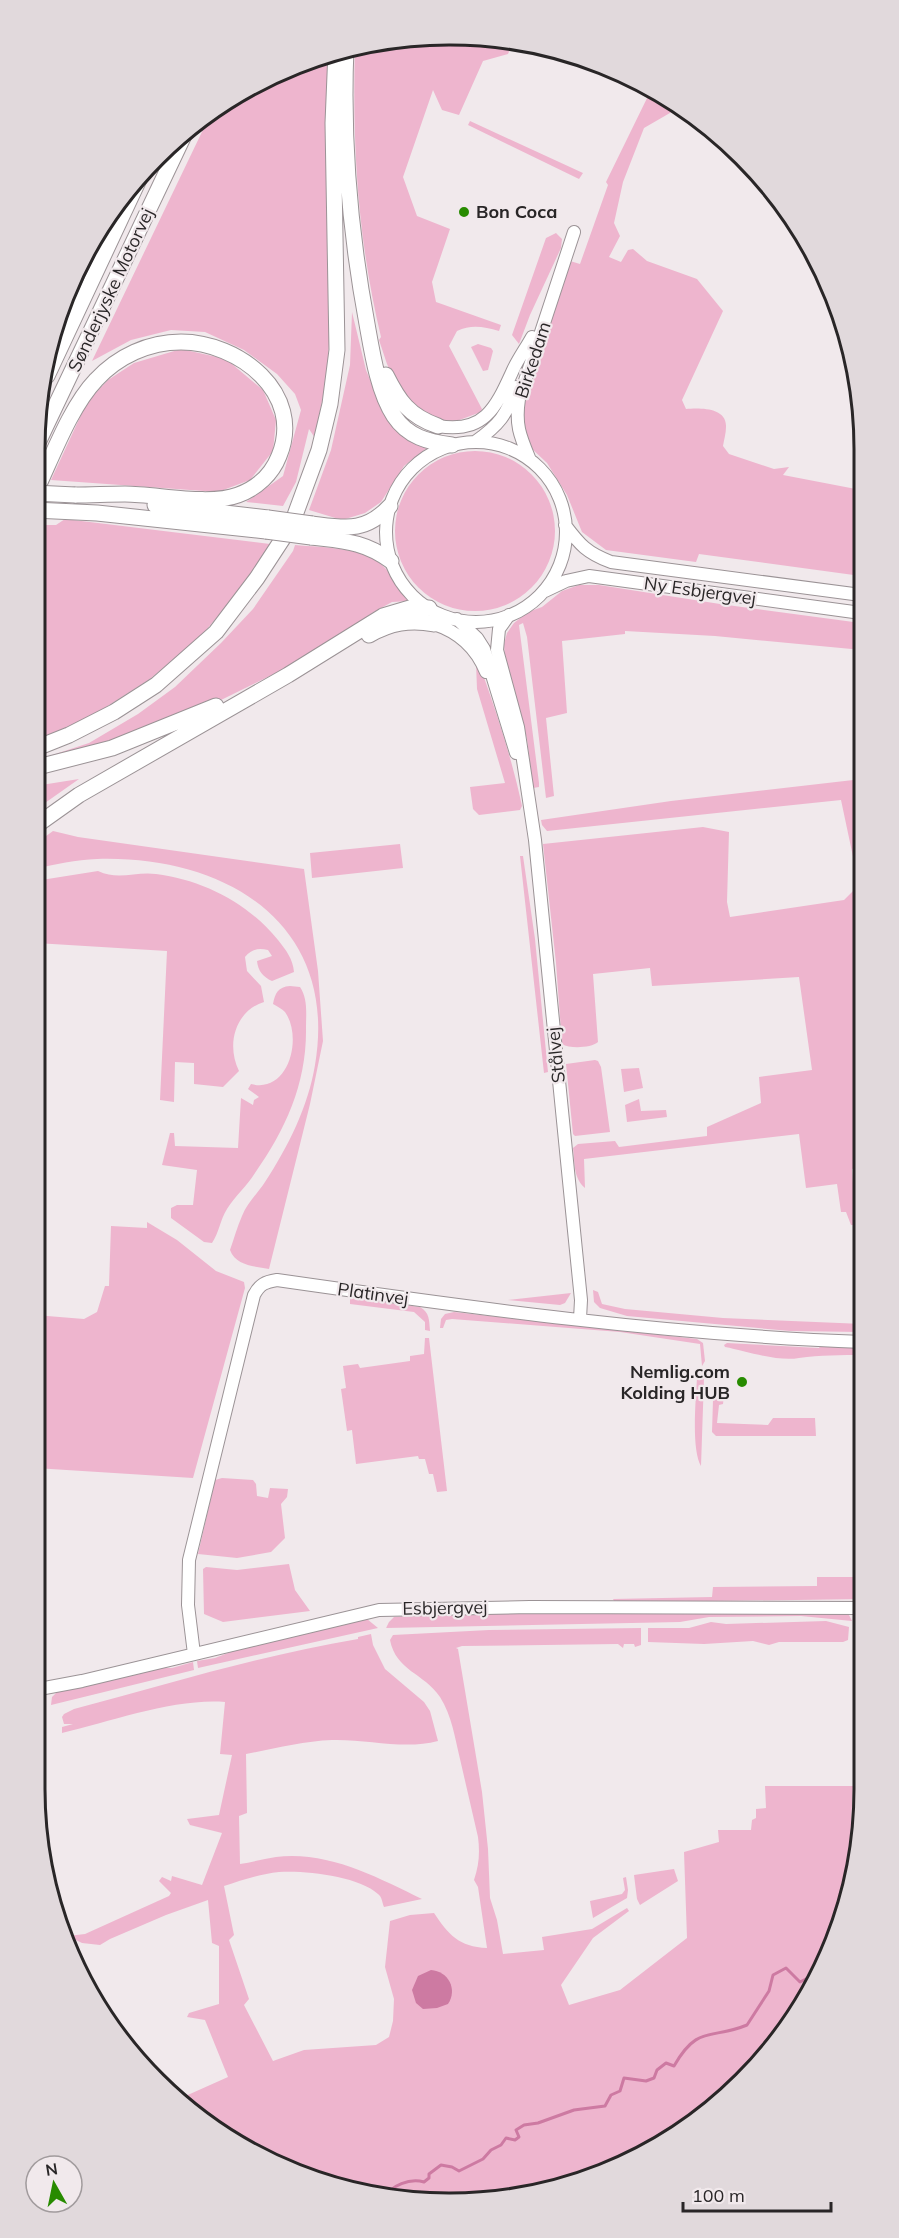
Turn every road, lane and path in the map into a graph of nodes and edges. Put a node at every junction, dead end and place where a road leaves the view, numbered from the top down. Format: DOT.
graph roads {
  1 [pos="346,59"];
  2 [pos="336,62"];
  3 [pos="177,151"];
  4 [pos="127,206"];
  5 [pos="574,232"];
  6 [pos="564,260"];
  7 [pos="364,309"];
  8 [pos="532,337"];
  9 [pos="57,352"];
  10 [pos="46,426"];
  11 [pos="438,426"];
  12 [pos="474,442"];
  13 [pos="452,445"];
  14 [pos="530,460"];
  15 [pos="45,472"];
  16 [pos="45,494"];
  17 [pos="99,496"];
  18 [pos="390,506"];
  19 [pos="45,510"];
  20 [pos="267,525"];
  21 [pos="566,525"];
  22 [pos="311,530"];
  23 [pos="391,561"];
  24 [pos="541,593"];
  25 [pos="854,594"];
  26 [pos="429,608"];
  27 [pos="854,612"];
  28 [pos="508,615"];
  29 [pos="457,619"];
  30 [pos="434,624"];
  31 [pos="288,675"];
  32 [pos="504,710"];
  33 [pos="207,721"];
  34 [pos="45,744"];
  35 [pos="45,765"];
  36 [pos="527,791"];
  37 [pos="45,819"];
  38 [pos="580,1319"];
  39 [pos="854,1342"];
  40 [pos="854,1608"];
  41 [pos="194,1654"];
  42 [pos="45,1688"];
  1 -- 7 [label="highway"];
  2 -- 34 [label="highway"];
  3 -- 10 [label="highway, Sønderjyske Motorvej"];
  4 -- 9 [label="highway, Sønderjyske Motorvej"];
  5 -- 6 [label="street, Birkedam"];
  6 -- 8 [label="street, Birkedam"];
  6 -- 14 [label="street, Birkedam"];
  7 -- 11 [label="highway"];
  7 -- 13 [label="highway"];
  8 -- 11 [label="street, Birkedam"];
  8 -- 12 [label="street, Birkedam"];
  12 -- 13 [label="street"];
  12 -- 14 [label="street"];
  13 -- 18 [label="street"];
  14 -- 21 [label="street"];
  15 -- 17 [label="highway"];
  16 -- 17 [label="highway, bridge"];
  17 -- 20 [label="highway"];
  18 -- 22 [label="highway"];
  18 -- 23 [label="street"];
  19 -- 20 [label="highway"];
  20 -- 22 [label="highway, bridge"];
  21 -- 24 [label="street"];
  21 -- 25 [label="street, Ny Esbjergvej"];
  22 -- 23 [label="highway"];
  23 -- 26 [label="street"];
  24 -- 27 [label="street, Ny Esbjergvej"];
  24 -- 28 [label="street"];
  26 -- 29 [label="street"];
  26 -- 31 [label="highway"];
  28 -- 29 [label="street"];
  28 -- 36 [label="street, Stålvej"];
  29 -- 32 [label="street, Stålvej"];
  30 -- 32 [label="street, Stålvej"];
  30 -- 33 [label="highway"];
  31 -- 33 [label="highway"];
  31 -- 35 [label="highway"];
  32 -- 36 [label="street, Stålvej"];
  33 -- 37 [label="highway"];
  36 -- 38 [label="street, Stålvej"];
  38 -- 39 [label="street, Platinvej"];
  38 -- 41 [label="street, Platinvej"];
  40 -- 41 [label="street, Esbjergvej"];
  41 -- 42 [label="street, Esbjergvej"];
}
